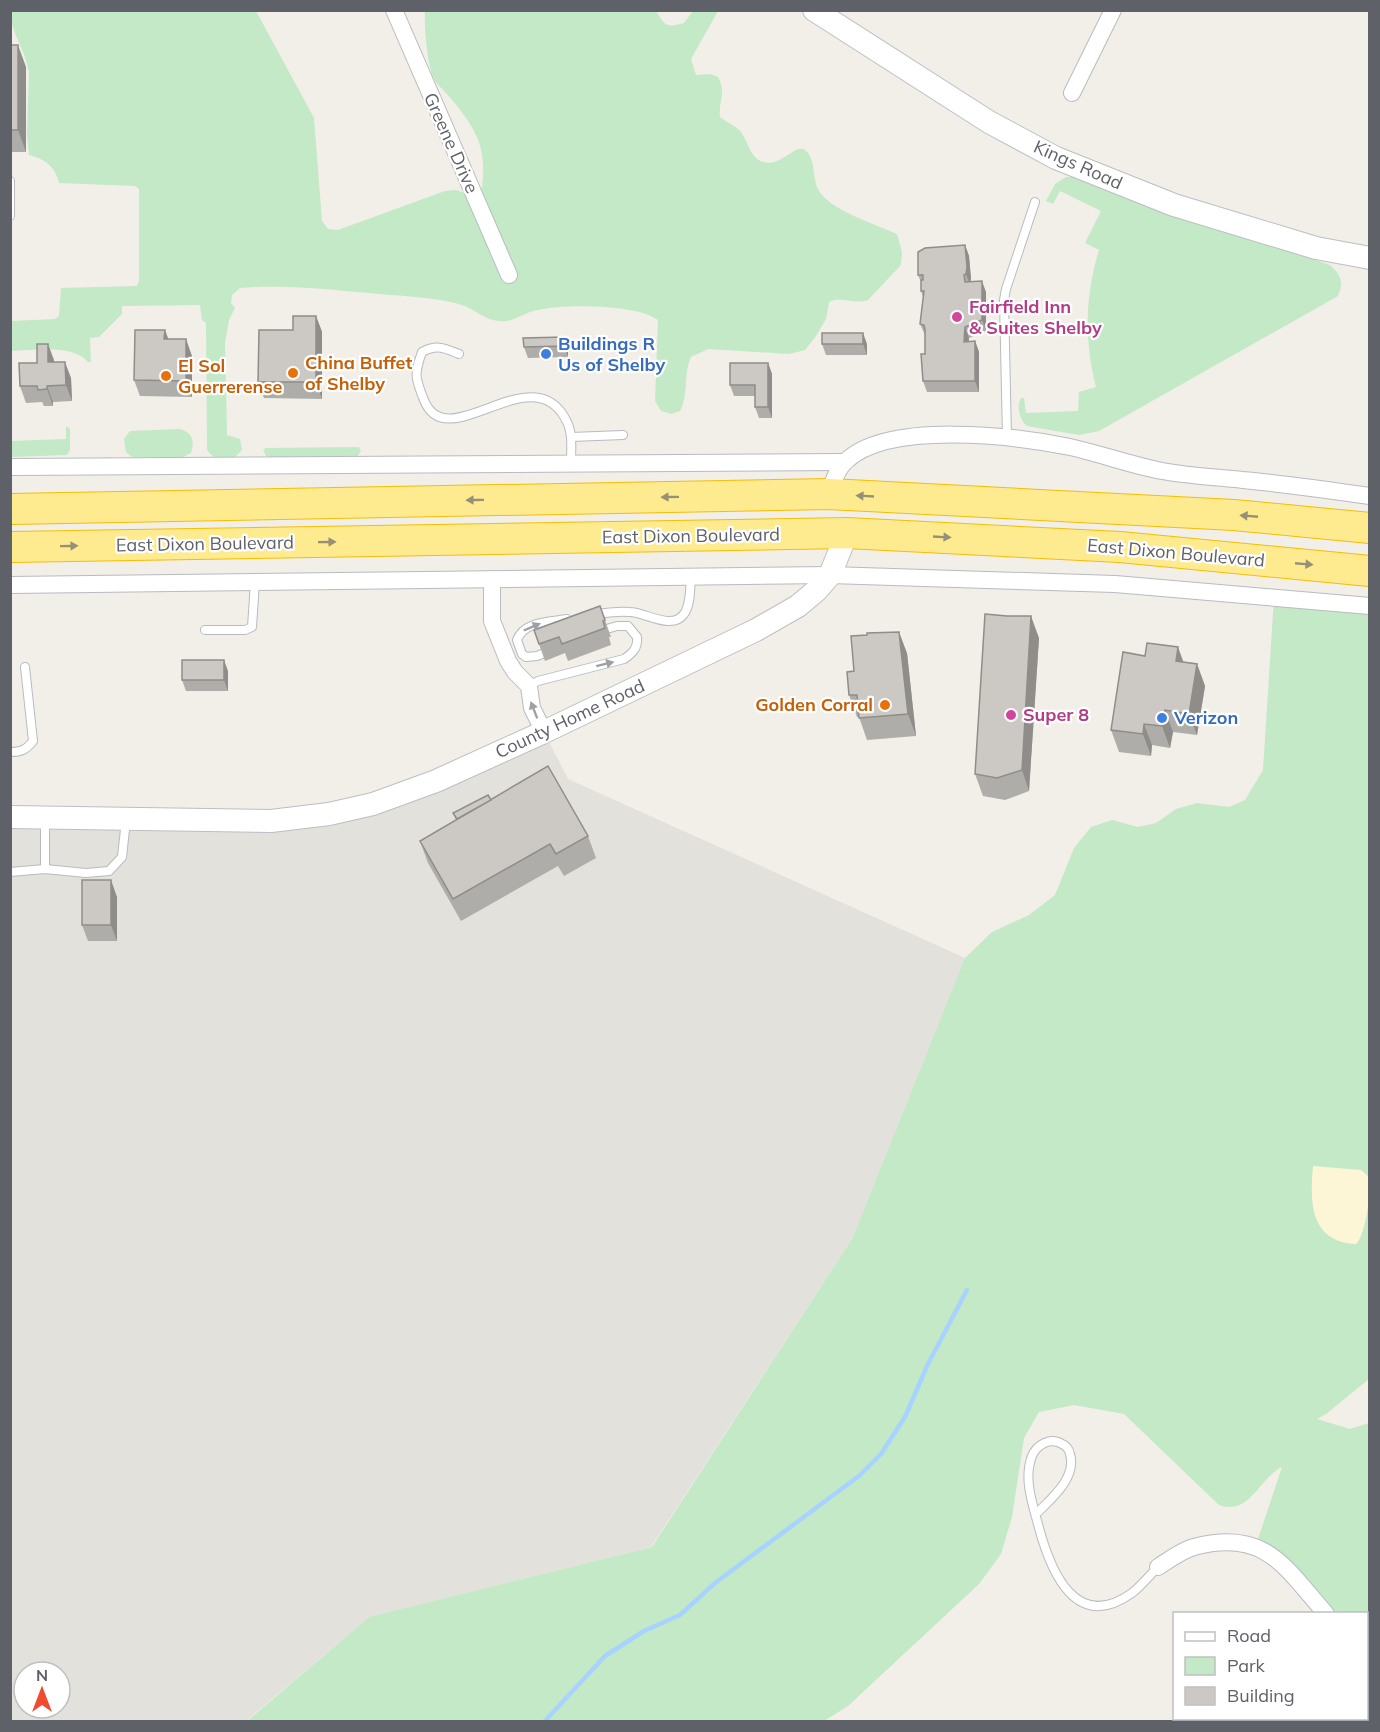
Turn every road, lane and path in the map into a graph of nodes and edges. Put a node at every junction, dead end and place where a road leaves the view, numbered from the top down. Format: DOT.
graph roads {
  1 [pos="394,10"];
  2 [pos="814,10"];
  3 [pos="1113,10"];
  4 [pos="1072,93"];
  5 [pos="10,181"];
  6 [pos="1035,202"];
  7 [pos="10,216"];
  8 [pos="1370,258"];
  9 [pos="509,275"];
  10 [pos="459,354"];
  11 [pos="623,435"];
  12 [pos="571,436"];
  13 [pos="1007,438"];
  14 [pos="844,462"];
  15 [pos="571,463"];
  16 [pos="10,467"];
  17 [pos="829,494"];
  18 [pos="1370,496"];
  19 [pos="1072,506"];
  20 [pos="10,509"];
  21 [pos="1370,528"];
  22 [pos="847,533"];
  23 [pos="519,539"];
  24 [pos="10,547"];
  25 [pos="1370,571"];
  26 [pos="830,574"];
  27 [pos="691,576"];
  28 [pos="492,579"];
  29 [pos="255,582"];
  30 [pos="10,585"];
  31 [pos="1370,606"];
  32 [pos="205,630"];
  33 [pos="589,635"];
  34 [pos="558,647"];
  35 [pos="25,667"];
  36 [pos="529,686"];
  37 [pos="544,732"];
  38 [pos="10,752"];
  39 [pos="10,817"];
  40 [pos="45,818"];
  41 [pos="126,819"];
  42 [pos="45,869"];
  43 [pos="10,872"];
  44 [pos="1036,1514"];
  45 [pos="1158,1567"];
  46 [pos="1324,1612"];
  1 -- 9 [label="street, Greene Drive"];
  2 -- 8 [label="street, Kings Road"];
  3 -- 4 [label="street"];
  5 -- 7 [label="lane"];
  6 -- 13 [label="lane"];
  10 -- 12 [label="lane"];
  11 -- 12 [label="lane"];
  12 -- 15 [label="lane"];
  13 -- 14 [label="street"];
  13 -- 18 [label="street"];
  14 -- 15 [label="street"];
  14 -- 17 [label="street"];
  15 -- 16 [label="street"];
  19 -- 17 [label="highway, one-way"];
  17 -- 20 [label="highway, one-way"];
  17 -- 23 [label="highway"];
  21 -- 19 [label="highway, one-way"];
  19 -- 22 [label="highway"];
  22 -- 23 [label="highway, East Dixon Boulevard"];
  22 -- 25 [label="highway, East Dixon Boulevard, one-way"];
  22 -- 26 [label="street, County Home Road"];
  24 -- 23 [label="highway, East Dixon Boulevard, one-way"];
  26 -- 27 [label="street, East Dixon Boulevard"];
  26 -- 31 [label="street, East Dixon Boulevard"];
  26 -- 37 [label="street, County Home Road"];
  27 -- 28 [label="street, East Dixon Boulevard"];
  34 -- 27 [label="lane, one-way"];
  28 -- 29 [label="street, East Dixon Boulevard"];
  28 -- 36 [label="street"];
  29 -- 30 [label="street, East Dixon Boulevard"];
  29 -- 32 [label="lane"];
  36 -- 33 [label="lane, one-way"];
  35 -- 38 [label="lane"];
  37 -- 36 [label="street, one-way"];
  37 -- 41 [label="street, County Home Road"];
  39 -- 40 [label="street, County Home Road"];
  40 -- 41 [label="street, County Home Road"];
  40 -- 42 [label="lane"];
  41 -- 42 [label="lane"];
  42 -- 43 [label="lane"];
  44 -- 44 [label="lane"];
  44 -- 45 [label="lane"];
  45 -- 46 [label="street"];
}
